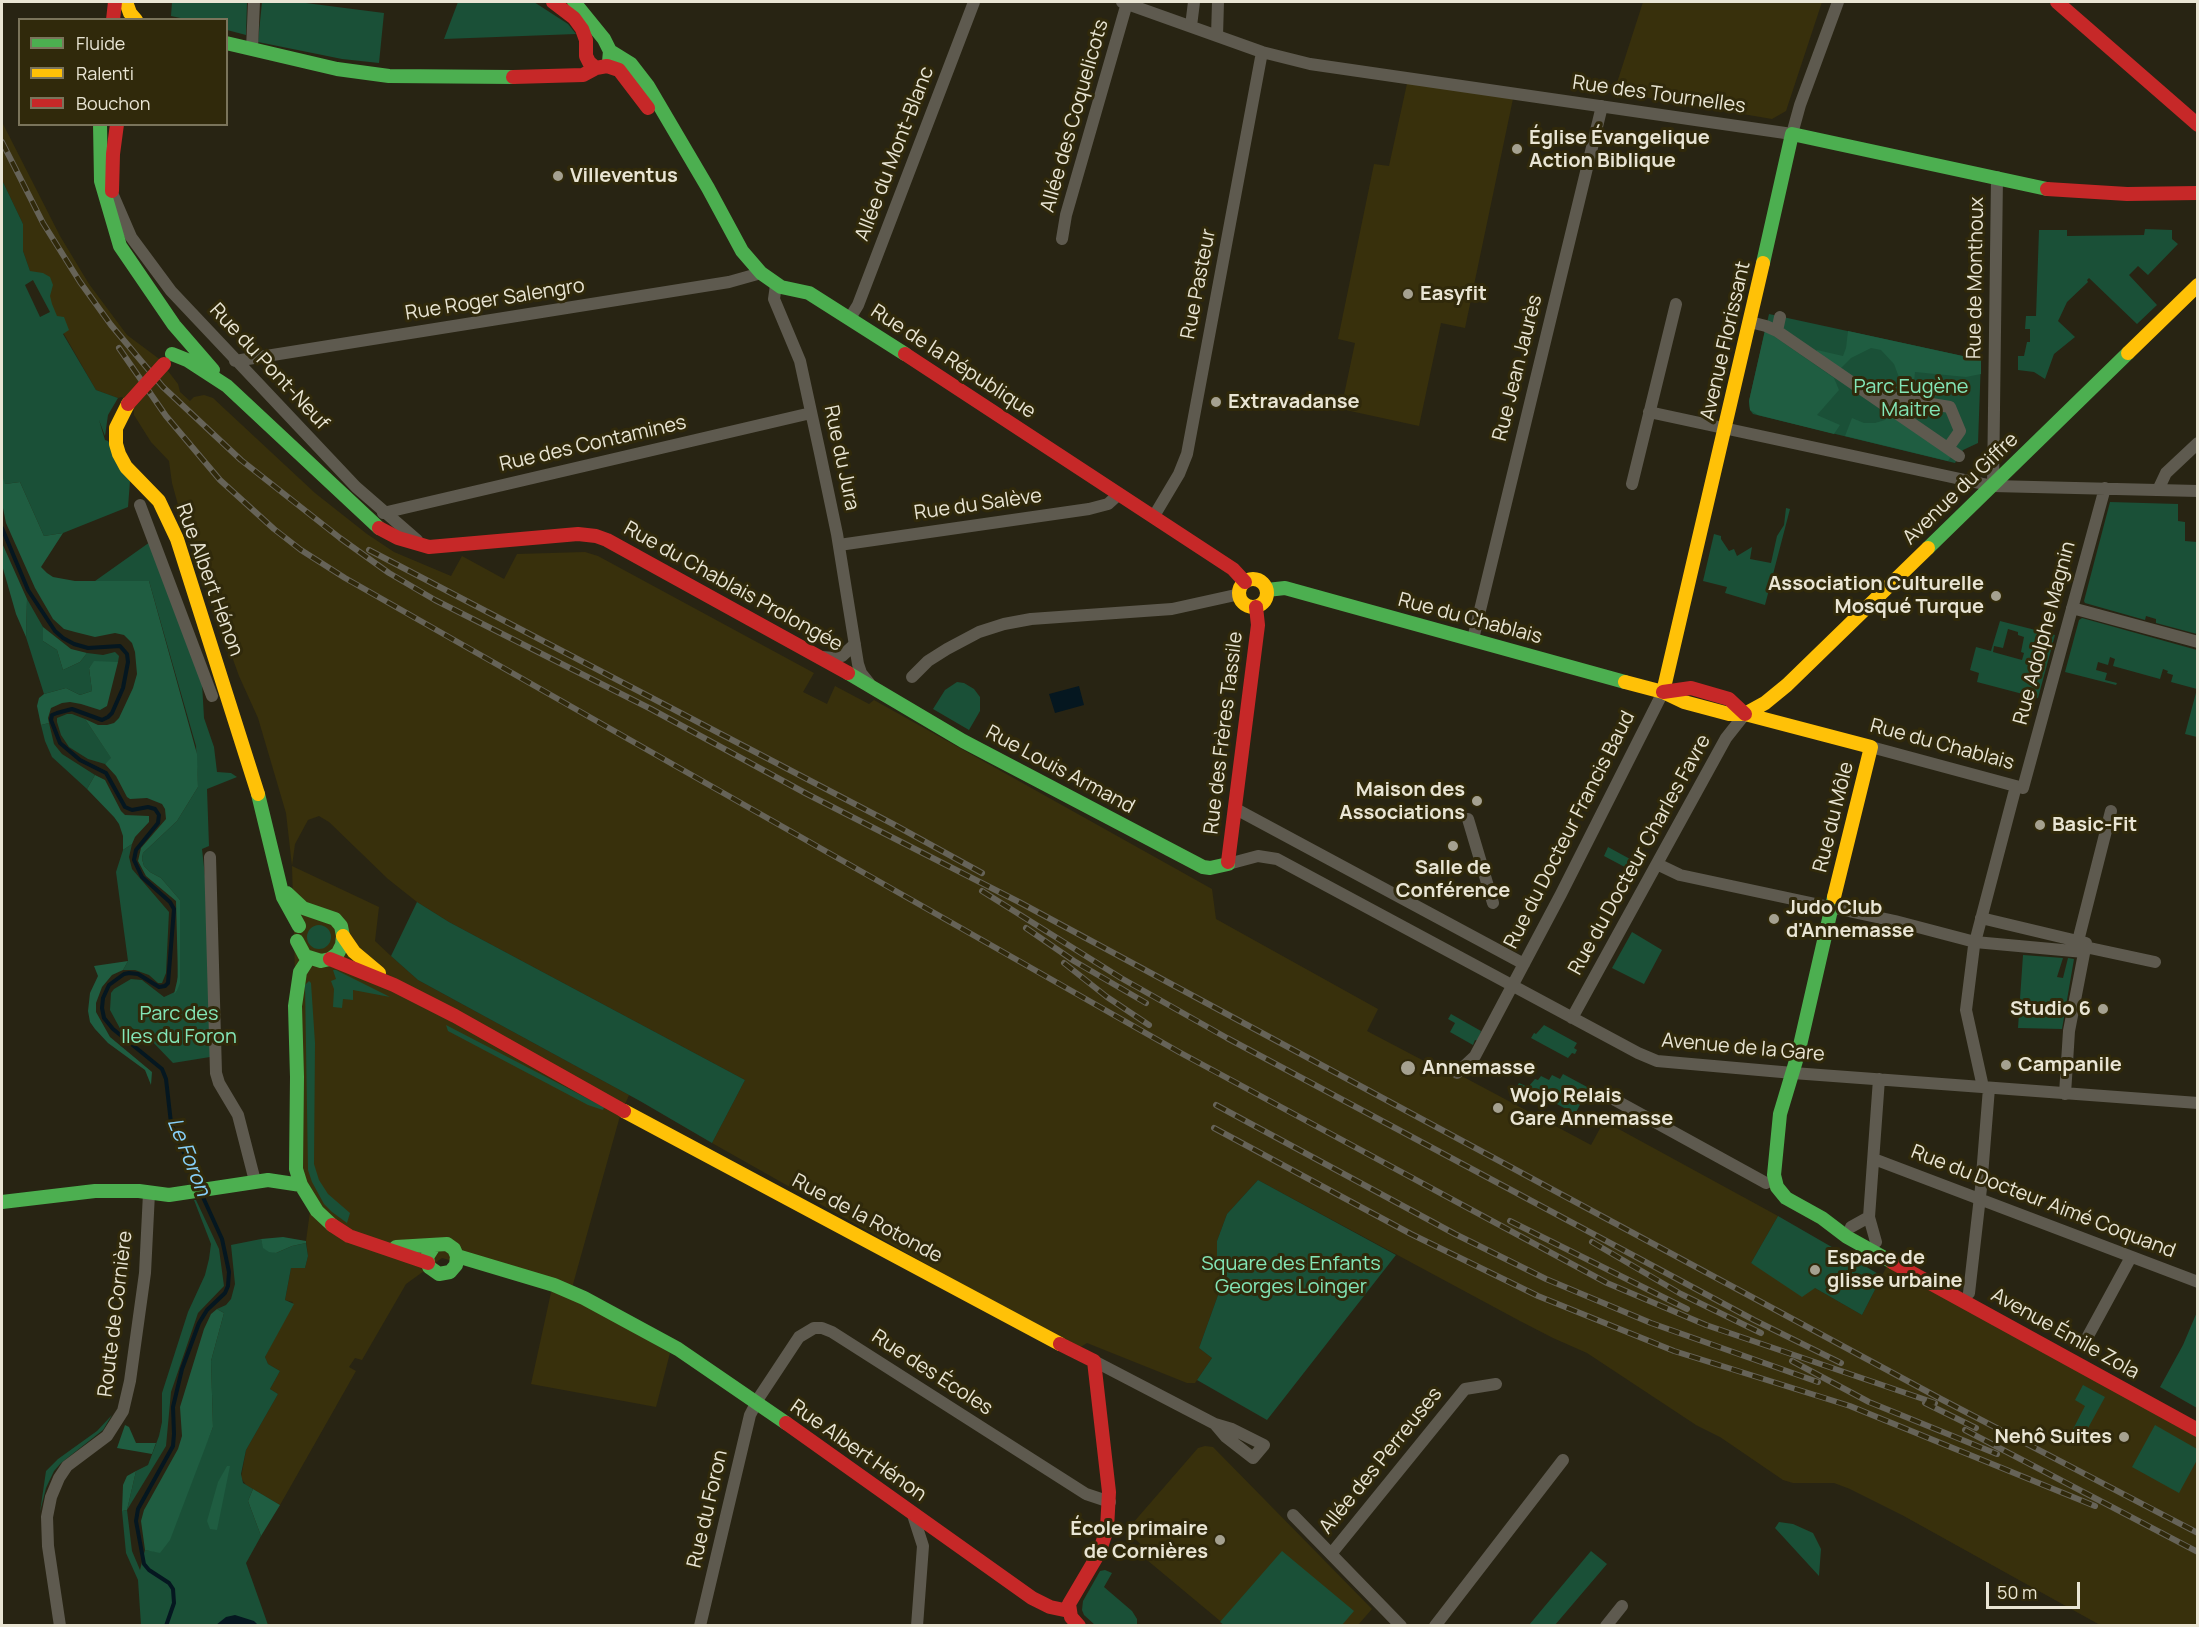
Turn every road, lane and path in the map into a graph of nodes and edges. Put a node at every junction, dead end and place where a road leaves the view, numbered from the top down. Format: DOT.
graph roads {
  1 [pos="115,2"];
  2 [pos="126,2"];
  3 [pos="254,2"];
  4 [pos="553,2"];
  5 [pos="574,2"];
  6 [pos="974,2"];
  7 [pos="1124,2"];
  8 [pos="1194,2"];
  9 [pos="1218,2"];
  10 [pos="1838,2"];
  11 [pos="2057,2"];
  12 [pos="113,18"];
  13 [pos="133,18"];
  14 [pos="1191,26"];
  15 [pos="1217,36"];
  16 [pos="228,43"];
  17 [pos="252,49"];
  18 [pos="610,51"];
  19 [pos="1262,52"];
  20 [pos="602,67"];
  21 [pos="1602,106"];
  22 [pos="2197,124"];
  23 [pos="100,126"];
  24 [pos="114,126"];
  25 [pos="1792,134"];
  26 [pos="681,144"];
  27 [pos="1997,177"];
  28 [pos="112,193"];
  29 [pos="2198,193"];
  30 [pos="112,222"];
  31 [pos="1062,239"];
  32 [pos="761,273"];
  33 [pos="776,285"];
  34 [pos="2198,285"];
  35 [pos="1676,304"];
  36 [pos="1780,317"];
  37 [pos="850,318"];
  38 [pos="1750,322"];
  39 [pos="174,325"];
  40 [pos="1777,331"];
  41 [pos="168,359"];
  42 [pos="235,361"];
  43 [pos="227,386"];
  44 [pos="1868,394"];
  45 [pos="811,412"];
  46 [pos="1649,412"];
  47 [pos="1726,428"];
  48 [pos="2198,443"];
  49 [pos="1948,448"];
  50 [pos="1959,456"];
  51 [pos="1632,484"];
  52 [pos="1993,486"];
  53 [pos="2105,488"];
  54 [pos="2158,489"];
  55 [pos="2198,491"];
  56 [pos="1119,494"];
  57 [pos="140,505"];
  58 [pos="383,513"];
  59 [pos="1154,516"];
  60 [pos="839,545"];
  61 [pos="425,546"];
  62 [pos="1242,588"];
  63 [pos="1267,590"];
  64 [pos="1256,607"];
  65 [pos="2072,608"];
  66 [pos="1473,639"];
  67 [pos="2198,642"];
  68 [pos="855,644"];
  69 [pos="818,656"];
  70 [pos="912,677"];
  71 [pos="875,688"];
  72 [pos="1663,692"];
  73 [pos="212,696"];
  74 [pos="1745,714"];
  75 [pos="1871,747"];
  76 [pos="2020,787"];
  77 [pos="2111,811"];
  78 [pos="1234,812"];
  79 [pos="1468,819"];
  80 [pos="210,857"];
  81 [pos="1228,864"];
  82 [pos="1657,864"];
  83 [pos="279,879"];
  84 [pos="1493,903"];
  85 [pos="1832,906"];
  86 [pos="316,914"];
  87 [pos="1981,918"];
  88 [pos="299,926"];
  89 [pos="343,936"];
  90 [pos="297,941"];
  91 [pos="1974,944"];
  92 [pos="2083,947"];
  93 [pos="309,958"];
  94 [pos="330,958"];
  95 [pos="2155,962"];
  96 [pos="1524,964"];
  97 [pos="394,985"];
  98 [pos="1512,986"];
  99 [pos="295,1006"];
  100 [pos="1572,1018"];
  101 [pos="1457,1073"];
  102 [pos="1793,1073"];
  103 [pos="1879,1080"];
  104 [pos="1986,1088"];
  105 [pos="2065,1094"];
  106 [pos="1615,1100"];
  107 [pos="2198,1103"];
  108 [pos="1874,1159"];
  109 [pos="296,1163"];
  110 [pos="262,1180"];
  111 [pos="1769,1181"];
  112 [pos="301,1185"];
  113 [pos="149,1193"];
  114 [pos="1979,1198"];
  115 [pos="2,1202"];
  116 [pos="1869,1217"];
  117 [pos="1844,1228"];
  118 [pos="1876,1242"];
  119 [pos="434,1246"];
  120 [pos="388,1248"];
  121 [pos="2131,1257"];
  122 [pos="456,1261"];
  123 [pos="428,1263"];
  124 [pos="2198,1282"];
  125 [pos="1969,1293"];
  126 [pos="2088,1336"];
  127 [pos="1094,1361"];
  128 [pos="1496,1384"];
  129 [pos="756,1402"];
  130 [pos="2198,1419"];
  131 [pos="1215,1424"];
  132 [pos="2198,1430"];
  133 [pos="1563,1460"];
  134 [pos="1110,1502"];
  135 [pos="911,1512"];
  136 [pos="1293,1515"];
  137 [pos="942,1534"];
  138 [pos="923,1546"];
  139 [pos="1331,1554"];
  140 [pos="1622,1606"];
  141 [pos="1069,1611"];
  142 [pos="60,1626"];
  143 [pos="700,1626"];
  144 [pos="917,1626"];
  145 [pos="1079,1626"];
  146 [pos="1401,1626"];
  147 [pos="1435,1626"];
  148 [pos="1606,1626"];
  1 -- 12 [label="street"];
  2 -- 13 [label="street"];
  3 -- 17 [label="street"];
  4 -- 20 [label="street"];
  5 -- 18 [label="street, Rue de la République"];
  6 -- 37 [label="street, Allée du Mont-Blanc"];
  7 -- 14 [label="street, Rue des Tournelles"];
  7 -- 31 [label="street, Allée des Coquelicots"];
  8 -- 14 [label="street"];
  9 -- 15 [label="street"];
  10 -- 25 [label="street, Avenue Florissant"];
  11 -- 22 [label="street"];
  14 -- 15 [label="street, Rue des Tournelles"];
  15 -- 19 [label="street, Rue des Tournelles"];
  16 -- 17 [label="street"];
  17 -- 20 [label="street"];
  18 -- 20 [label="street"];
  18 -- 26 [label="street, Rue de la République"];
  19 -- 21 [label="street, Rue des Tournelles"];
  19 -- 59 [label="street, Rue Pasteur"];
  20 -- 26 [label="street, Rue de la République"];
  21 -- 25 [label="street, Rue des Tournelles"];
  21 -- 66 [label="street, Rue Jean Jaurès"];
  23 -- 30 [label="street, Rue du Pont-Neuf"];
  24 -- 28 [label="street, Rue du Pont-Neuf"];
  25 -- 27 [label="street, Rue des Tournelles"];
  25 -- 38 [label="street, Avenue Florissant"];
  26 -- 32 [label="street, Rue de la République"];
  27 -- 29 [label="street, Rue des Tournelles"];
  27 -- 52 [label="street, Rue de Monthoux"];
  28 -- 30 [label="street, Rue du Pont-Neuf"];
  28 -- 42 [label="street, Rue du Pont-Neuf"];
  30 -- 39 [label="street, Rue du Pont-Neuf"];
  32 -- 33 [label="street, Rue de la République"];
  32 -- 42 [label="street, Rue Roger Salengro"];
  33 -- 37 [label="street, Rue de la République"];
  33 -- 45 [label="street, Rue du Jura"];
  34 -- 52 [label="street, Avenue du Giffre"];
  35 -- 46 [label="street"];
  36 -- 40 [label="street"];
  37 -- 56 [label="street, Rue de la République"];
  38 -- 40 [label="street"];
  38 -- 47 [label="street, Avenue Florissant"];
  39 -- 41 [label="street"];
  39 -- 43 [label="street, Rue du Chablais Prolongée"];
  40 -- 44 [label="street"];
  41 -- 43 [label="street, Rue du Chablais Prolongée"];
  41 -- 83 [label="street, Rue Albert Hénon, bridge"];
  42 -- 58 [label="street, Rue du Pont-Neuf"];
  43 -- 61 [label="street, Rue du Chablais Prolongée"];
  44 -- 49 [label="street"];
  44 -- 49 [label="street"];
  45 -- 58 [label="street, Rue des Contamines"];
  45 -- 60 [label="street, Rue du Jura"];
  46 -- 47 [label="street"];
  46 -- 51 [label="street"];
  47 -- 52 [label="street"];
  47 -- 72 [label="street, Avenue Florissant"];
  48 -- 54 [label="street"];
  49 -- 50 [label="street"];
  52 -- 53 [label="street"];
  52 -- 74 [label="street, Avenue du Giffre"];
  53 -- 54 [label="street"];
  53 -- 65 [label="street, Rue Adolphe Magnin"];
  54 -- 55 [label="street"];
  56 -- 59 [label="street, Rue de la République"];
  56 -- 60 [label="street, Rue du Salève"];
  57 -- 73 [label="street"];
  58 -- 61 [label="street, Rue du Pont-Neuf"];
  59 -- 62 [label="street, Rue de la République"];
  60 -- 68 [label="street, Rue du Jura"];
  61 -- 69 [label="street, Rue du Chablais Prolongée"];
  62 -- 63 [label="street"];
  62 -- 64 [label="street"];
  62 -- 70 [label="street"];
  63 -- 64 [label="street"];
  63 -- 66 [label="street, Rue du Chablais"];
  64 -- 78 [label="street, Rue des Frères Tassile"];
  65 -- 67 [label="street"];
  65 -- 76 [label="street, Rue Adolphe Magnin"];
  66 -- 72 [label="street, Rue du Chablais"];
  68 -- 69 [label="street"];
  68 -- 71 [label="street, Rue du Jura"];
  69 -- 71 [label="street, Rue du Chablais Prolongée"];
  71 -- 81 [label="street, Rue Louis Armand"];
  72 -- 74 [label="street, Rue du Chablais"];
  72 -- 96 [label="street, Rue du Docteur Francis Baud"];
  74 -- 75 [label="street, Rue du Chablais"];
  74 -- 82 [label="street, Rue du Docteur Charles Favre"];
  75 -- 76 [label="street, Rue du Chablais"];
  75 -- 85 [label="street, Rue du Môle"];
  76 -- 87 [label="street, Rue Adolphe Magnin"];
  77 -- 92 [label="street"];
  78 -- 81 [label="street, Rue des Frères Tassile"];
  78 -- 96 [label="street"];
  79 -- 84 [label="street"];
  80 -- 110 [label="street"];
  81 -- 98 [label="street, Avenue de la Gare"];
  82 -- 85 [label="street"];
  82 -- 100 [label="street, Rue du Docteur Charles Favre"];
  83 -- 86 [label="street, Rue Albert Hénon"];
  83 -- 88 [label="street, Rue Albert Hénon"];
  85 -- 91 [label="street"];
  85 -- 102 [label="street, Rue du Môle"];
  86 -- 88 [label="street"];
  86 -- 89 [label="street, Rue Albert Hénon"];
  87 -- 91 [label="street, Rue Adolphe Magnin"];
  87 -- 92 [label="street"];
  88 -- 90 [label="street, Rue Albert Hénon"];
  89 -- 94 [label="street"];
  89 -- 97 [label="street, Rue de la Rotonde"];
  90 -- 93 [label="street"];
  90 -- 99 [label="street, Rue Albert Hénon"];
  91 -- 92 [label="street"];
  91 -- 104 [label="street, Rue Adolphe Magnin"];
  92 -- 95 [label="street"];
  92 -- 105 [label="street"];
  93 -- 94 [label="street"];
  93 -- 99 [label="street, Rue Albert Hénon"];
  94 -- 97 [label="street, Rue de la Rotonde"];
  96 -- 98 [label="street, Rue du Docteur Francis Baud"];
  97 -- 127 [label="street, Rue de la Rotonde"];
  98 -- 100 [label="street, Avenue de la Gare"];
  98 -- 101 [label="street, Rue du Docteur Francis Baud"];
  99 -- 109 [label="street, Rue Albert Hénon"];
  100 -- 102 [label="street, Avenue de la Gare"];
  102 -- 103 [label="street, Avenue de la Gare"];
  102 -- 111 [label="street, Rue du Môle"];
  103 -- 104 [label="street, Avenue de la Gare"];
  103 -- 108 [label="street"];
  104 -- 105 [label="street, Avenue de la Gare"];
  104 -- 114 [label="street"];
  105 -- 107 [label="street, Avenue de la Gare"];
  106 -- 111 [label="street, Avenue Émile Zola"];
  108 -- 114 [label="street, Rue du Docteur Aimé Coquand"];
  108 -- 116 [label="street"];
  109 -- 110 [label="street"];
  109 -- 112 [label="street, Rue Albert Hénon"];
  110 -- 112 [label="street"];
  110 -- 113 [label="street"];
  111 -- 117 [label="street, Avenue Émile Zola"];
  112 -- 120 [label="street, Rue Albert Hénon"];
  113 -- 115 [label="street"];
  113 -- 142 [label="street, Route de Cornière"];
  114 -- 121 [label="street, Rue du Docteur Aimé Coquand"];
  114 -- 125 [label="street"];
  116 -- 117 [label="street"];
  116 -- 118 [label="street"];
  117 -- 118 [label="street, Avenue Émile Zola"];
  117 -- 132 [label="street, Avenue Émile Zola"];
  118 -- 125 [label="street, Avenue Émile Zola"];
  119 -- 120 [label="street, Rue Albert Hénon"];
  119 -- 122 [label="street, Rue Albert Hénon"];
  119 -- 123 [label="street"];
  120 -- 123 [label="street, Rue Albert Hénon"];
  121 -- 124 [label="street, Rue du Docteur Aimé Coquand"];
  121 -- 126 [label="street"];
  122 -- 123 [label="street, Rue Albert Hénon"];
  122 -- 129 [label="street, Rue Albert Hénon"];
  125 -- 130 [label="street, Avenue Émile Zola"];
  127 -- 131 [label="street"];
  127 -- 134 [label="street"];
  128 -- 139 [label="street, Allée des Perreuses"];
  129 -- 134 [label="street, Rue des Écoles"];
  129 -- 135 [label="street, Rue Albert Hénon"];
  129 -- 143 [label="street, Rue du Foron"];
  133 -- 147 [label="street"];
  134 -- 141 [label="street"];
  135 -- 137 [label="street, Rue Albert Hénon"];
  135 -- 138 [label="street"];
  136 -- 139 [label="street"];
  137 -- 138 [label="street"];
  137 -- 141 [label="street, Rue Albert Hénon"];
  138 -- 144 [label="street"];
  139 -- 146 [label="street"];
  140 -- 148 [label="street"];
  141 -- 145 [label="street"];
}
